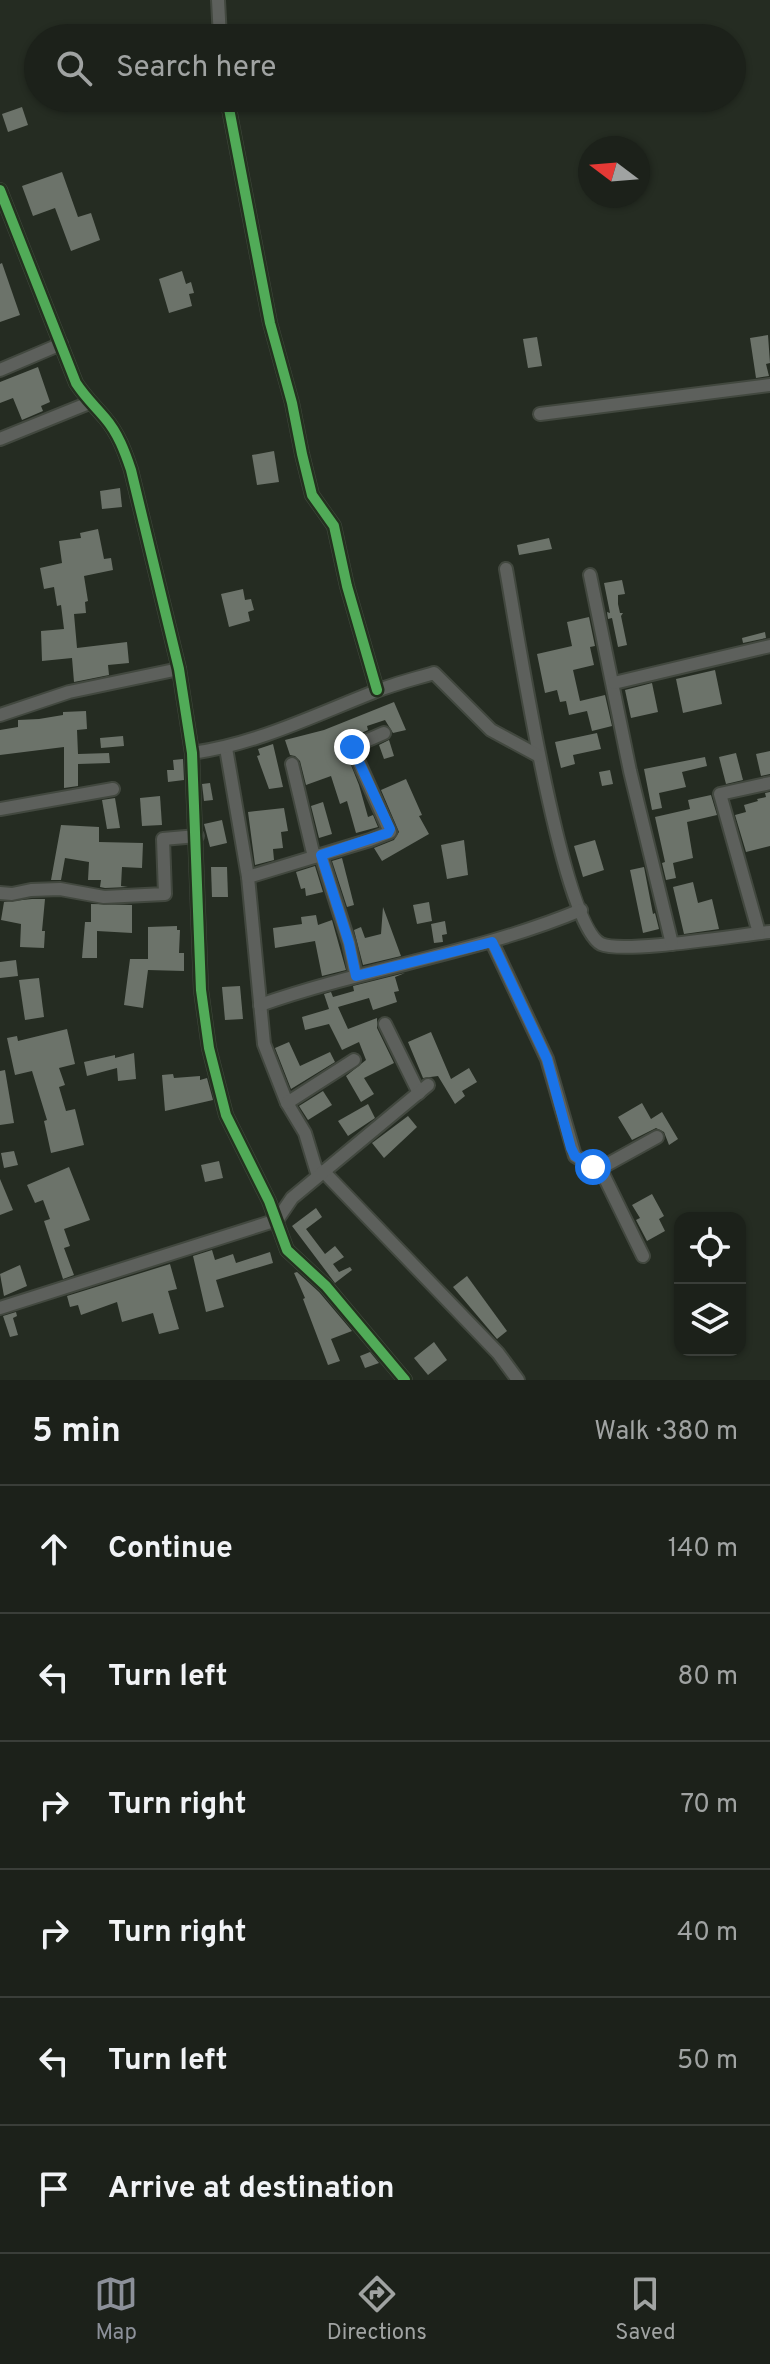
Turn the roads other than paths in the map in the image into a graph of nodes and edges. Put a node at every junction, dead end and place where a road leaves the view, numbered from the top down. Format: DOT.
graph roads {
  1 [pos="218,0"];
  2 [pos="219,24"];
  3 [pos="230,112"];
  4 [pos="0,190"];
  5 [pos="61,344"];
  6 [pos="0,370"];
  7 [pos="770,385"];
  8 [pos="89,403"];
  9 [pos="540,414"];
  10 [pos="0,439"];
  11 [pos="506,569"];
  12 [pos="590,575"];
  13 [pos="770,646"];
  14 [pos="179,669"];
  15 [pos="614,683"];
  16 [pos="377,690"];
  17 [pos="0,715"];
  18 [pos="384,733"];
  19 [pos="226,748"];
  20 [pos="192,753"];
  21 [pos="539,756"];
  22 [pos="292,764"];
  23 [pos="770,783"];
  24 [pos="113,789"];
  25 [pos="0,809"];
  26 [pos="197,836"];
  27 [pos="318,856"];
  28 [pos="248,877"];
  29 [pos="0,893"];
  30 [pos="581,910"];
  31 [pos="764,933"];
  32 [pos="492,942"];
  33 [pos="672,944"];
  34 [pos="356,976"];
  35 [pos="260,1005"];
  36 [pos="385,1024"];
  37 [pos="354,1060"];
  38 [pos="287,1103"];
  39 [pos="657,1137"];
  40 [pos="599,1169"];
  41 [pos="321,1173"];
  42 [pos="277,1220"];
  43 [pos="643,1256"];
  44 [pos="0,1308"];
  45 [pos="405,1380"];
  46 [pos="518,1380"];
  1 -- 2 [label="street"];
  3 -- 16 [label="street"];
  4 -- 5 [label="street"];
  5 -- 6 [label="street"];
  5 -- 8 [label="street"];
  7 -- 9 [label="street"];
  8 -- 10 [label="street"];
  8 -- 14 [label="street"];
  11 -- 21 [label="street"];
  12 -- 15 [label="street"];
  13 -- 15 [label="street"];
  14 -- 17 [label="street"];
  14 -- 20 [label="street"];
  15 -- 33 [label="street"];
  16 -- 19 [label="street"];
  16 -- 21 [label="street"];
  18 -- 27 [label="street"];
  19 -- 20 [label="street"];
  19 -- 28 [label="street"];
  20 -- 26 [label="street"];
  21 -- 30 [label="street"];
  22 -- 27 [label="street"];
  23 -- 31 [label="street"];
  24 -- 25 [label="street"];
  26 -- 29 [label="street"];
  26 -- 42 [label="street"];
  27 -- 28 [label="street"];
  27 -- 34 [label="street"];
  28 -- 35 [label="street"];
  30 -- 32 [label="street"];
  30 -- 33 [label="street"];
  31 -- 33 [label="street"];
  32 -- 34 [label="street"];
  32 -- 40 [label="street"];
  34 -- 35 [label="street"];
  35 -- 38 [label="street"];
  36 -- 41 [label="street"];
  37 -- 38 [label="street"];
  38 -- 41 [label="street"];
  39 -- 40 [label="street"];
  40 -- 43 [label="street"];
  41 -- 42 [label="street"];
  41 -- 46 [label="street"];
  42 -- 44 [label="street"];
  42 -- 45 [label="street"];
}
